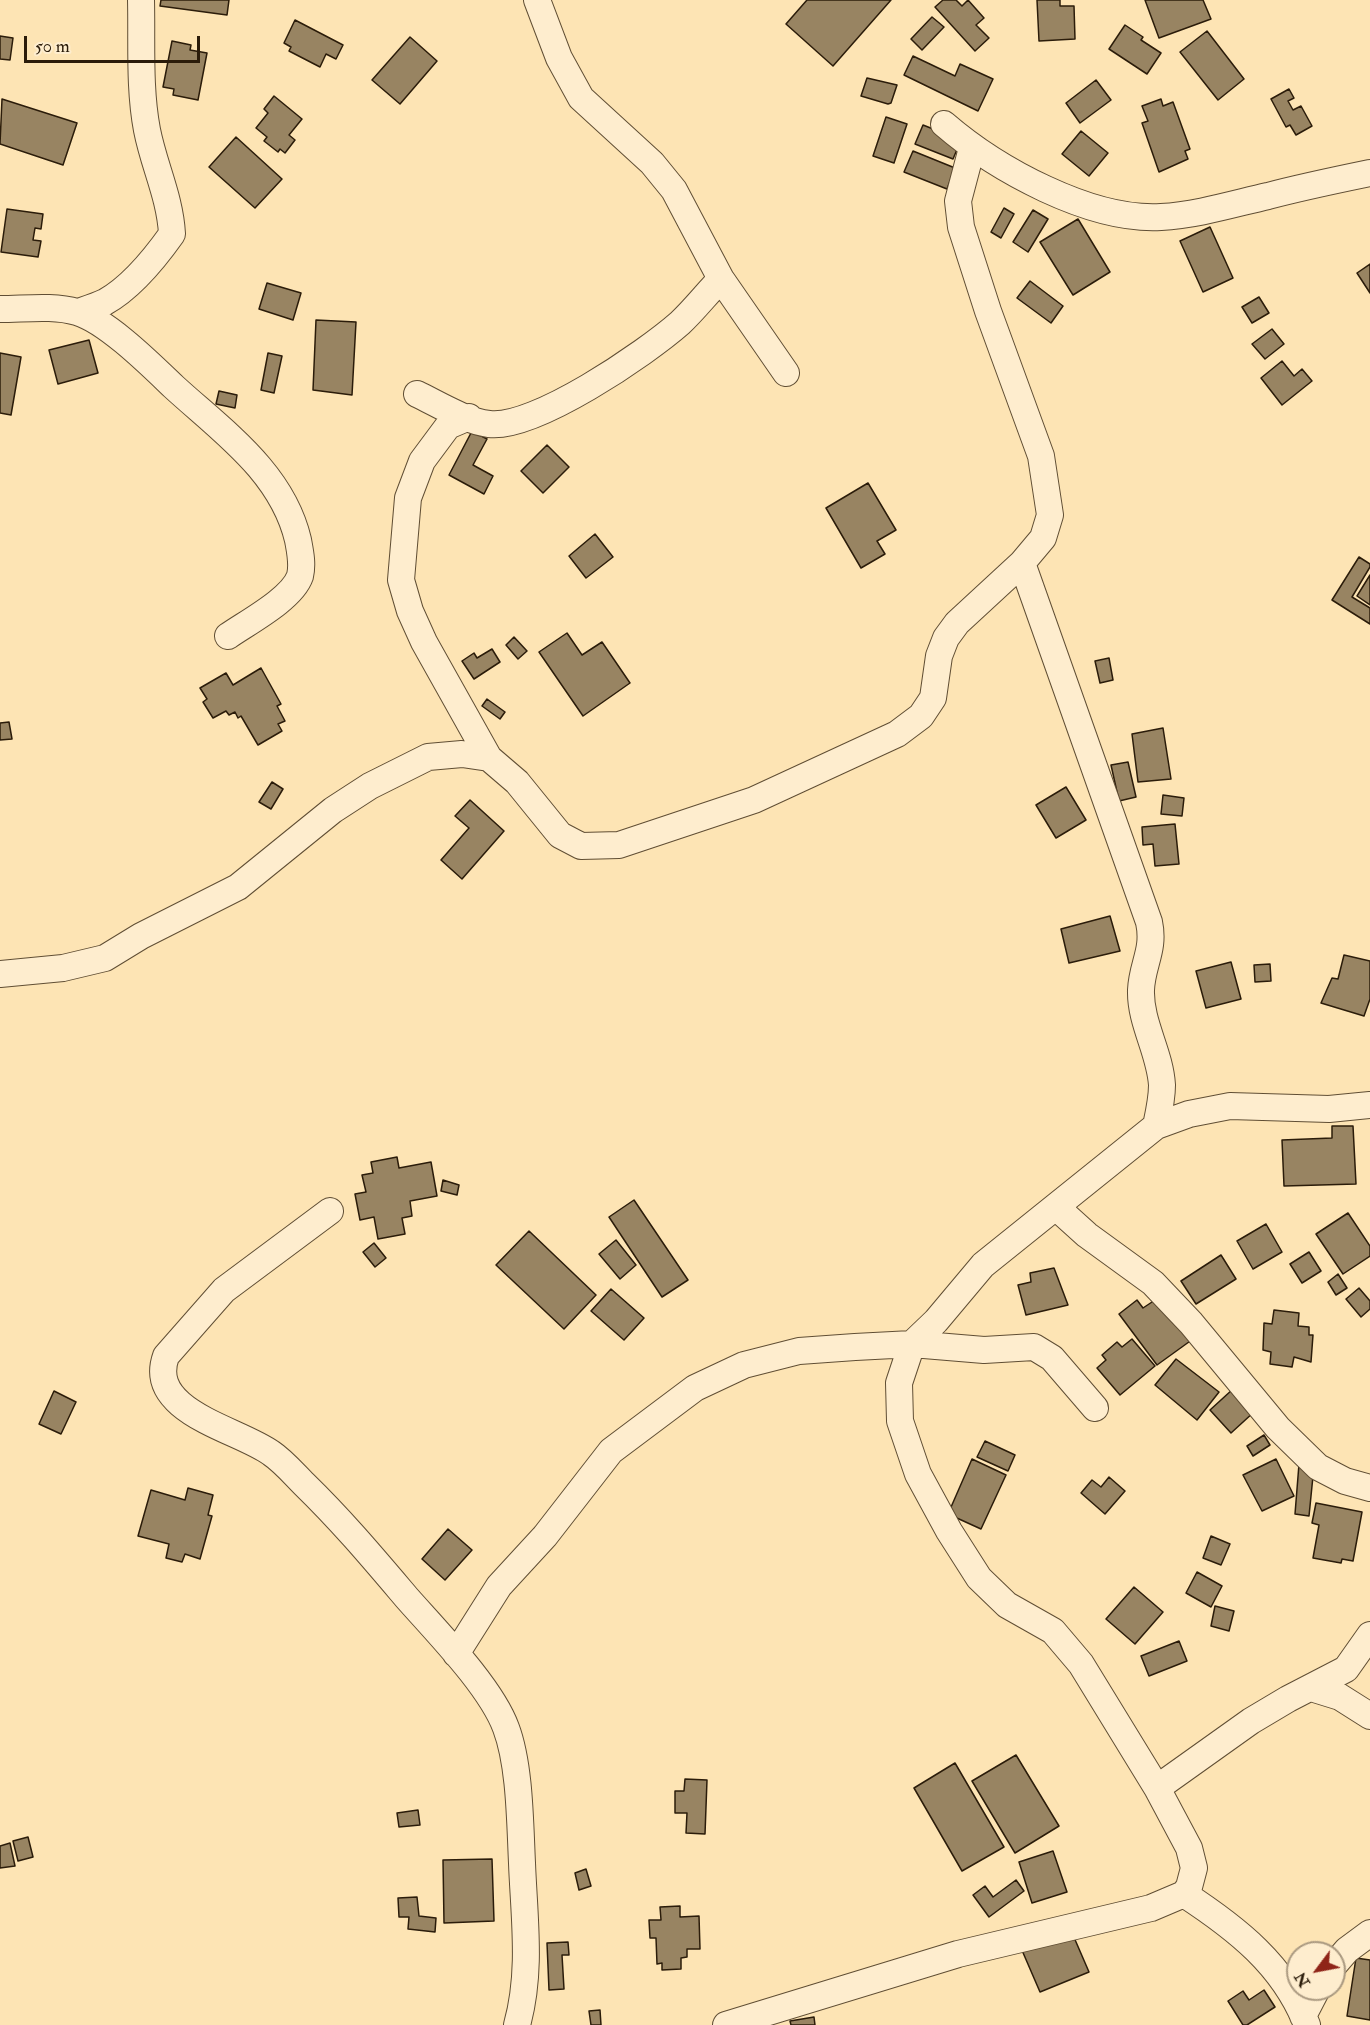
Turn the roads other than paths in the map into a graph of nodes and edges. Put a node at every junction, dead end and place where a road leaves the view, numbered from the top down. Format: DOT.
graph roads {
  1 [pos="141,0"];
  2 [pos="537,0"];
  3 [pos="944,124"];
  4 [pos="972,148"];
  5 [pos="1370,173"];
  6 [pos="721,279"];
  7 [pos="0,309"];
  8 [pos="78,312"];
  9 [pos="786,373"];
  10 [pos="417,394"];
  11 [pos="469,417"];
  12 [pos="1022,563"];
  13 [pos="228,636"];
  14 [pos="489,758"];
  15 [pos="0,974"];
  16 [pos="1370,1105"];
  17 [pos="1156,1126"];
  18 [pos="1056,1207"];
  19 [pos="330,1211"];
  20 [pos="912,1344"];
  21 [pos="1095,1408"];
  22 [pos="1370,1488"];
  23 [pos="1370,1635"];
  24 [pos="456,1654"];
  25 [pos="1311,1688"];
  26 [pos="1370,1716"];
  27 [pos="1157,1788"];
  28 [pos="1184,1894"];
  29 [pos="1370,1933"];
  30 [pos="1346,1951"];
  31 [pos="1312,2001"];
  32 [pos="1305,2020"];
  33 [pos="517,2025"];
  34 [pos="726,2025"];
  1 -- 8 [label="street"];
  2 -- 6 [label="street"];
  3 -- 4 [label="street"];
  4 -- 5 [label="street"];
  4 -- 12 [label="street"];
  6 -- 9 [label="street"];
  6 -- 11 [label="street"];
  7 -- 8 [label="street"];
  8 -- 13 [label="street"];
  10 -- 11 [label="street"];
  11 -- 14 [label="street"];
  12 -- 14 [label="street"];
  12 -- 17 [label="street"];
  14 -- 15 [label="street"];
  16 -- 17 [label="street"];
  17 -- 18 [label="street"];
  18 -- 20 [label="street"];
  18 -- 22 [label="street"];
  19 -- 24 [label="street"];
  20 -- 21 [label="street"];
  20 -- 24 [label="street"];
  20 -- 27 [label="street"];
  23 -- 25 [label="street"];
  24 -- 33 [label="street"];
  25 -- 26 [label="street"];
  25 -- 27 [label="street"];
  27 -- 28 [label="street"];
  28 -- 32 [label="street"];
  28 -- 34 [label="street"];
  29 -- 30 [label="street"];
  31 -- 32 [label="street"];
}
